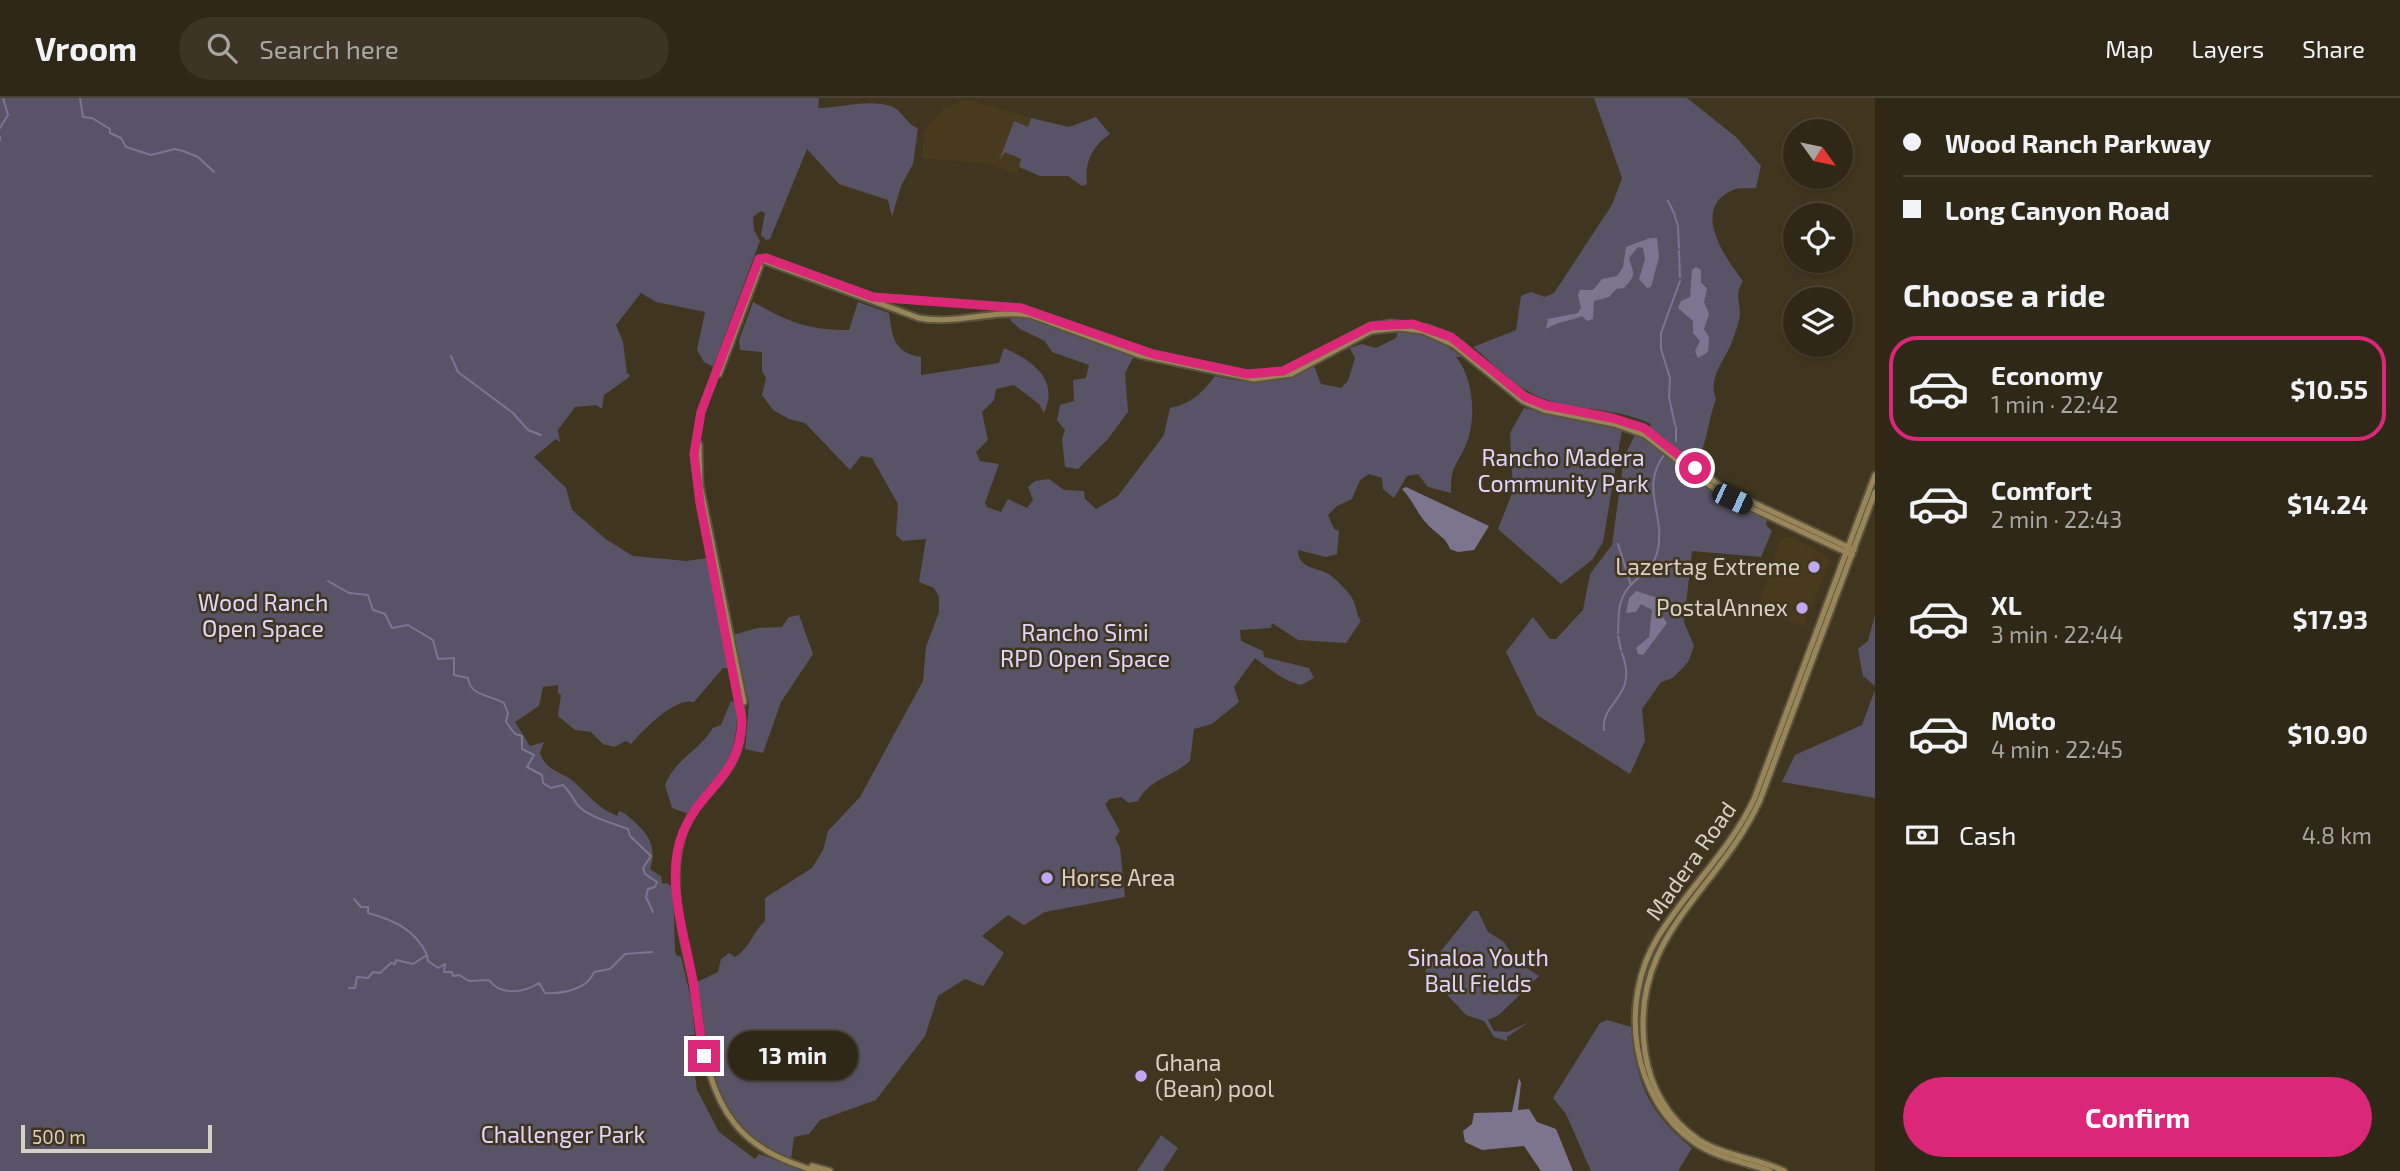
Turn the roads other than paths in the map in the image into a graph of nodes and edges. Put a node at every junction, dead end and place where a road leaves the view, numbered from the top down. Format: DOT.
graph roads {
  1 [pos="759,259"];
  2 [pos="1875,475"];
  3 [pos="1875,492"];
  4 [pos="1850,551"];
  5 [pos="796,1164"];
  6 [pos="816,1171"];
  7 [pos="830,1171"];
  8 [pos="1770,1171"];
  9 [pos="1784,1171"];
  1 -- 4 [label="main road"];
  1 -- 4 [label="main road"];
  1 -- 5 [label="main road"];
  2 -- 4 [label="main road, Madera Road"];
  3 -- 4 [label="main road, Madera Road"];
  4 -- 8 [label="main road, Madera Road"];
  4 -- 9 [label="main road, Madera Road"];
  5 -- 6 [label="main road"];
  5 -- 7 [label="main road"];
}
